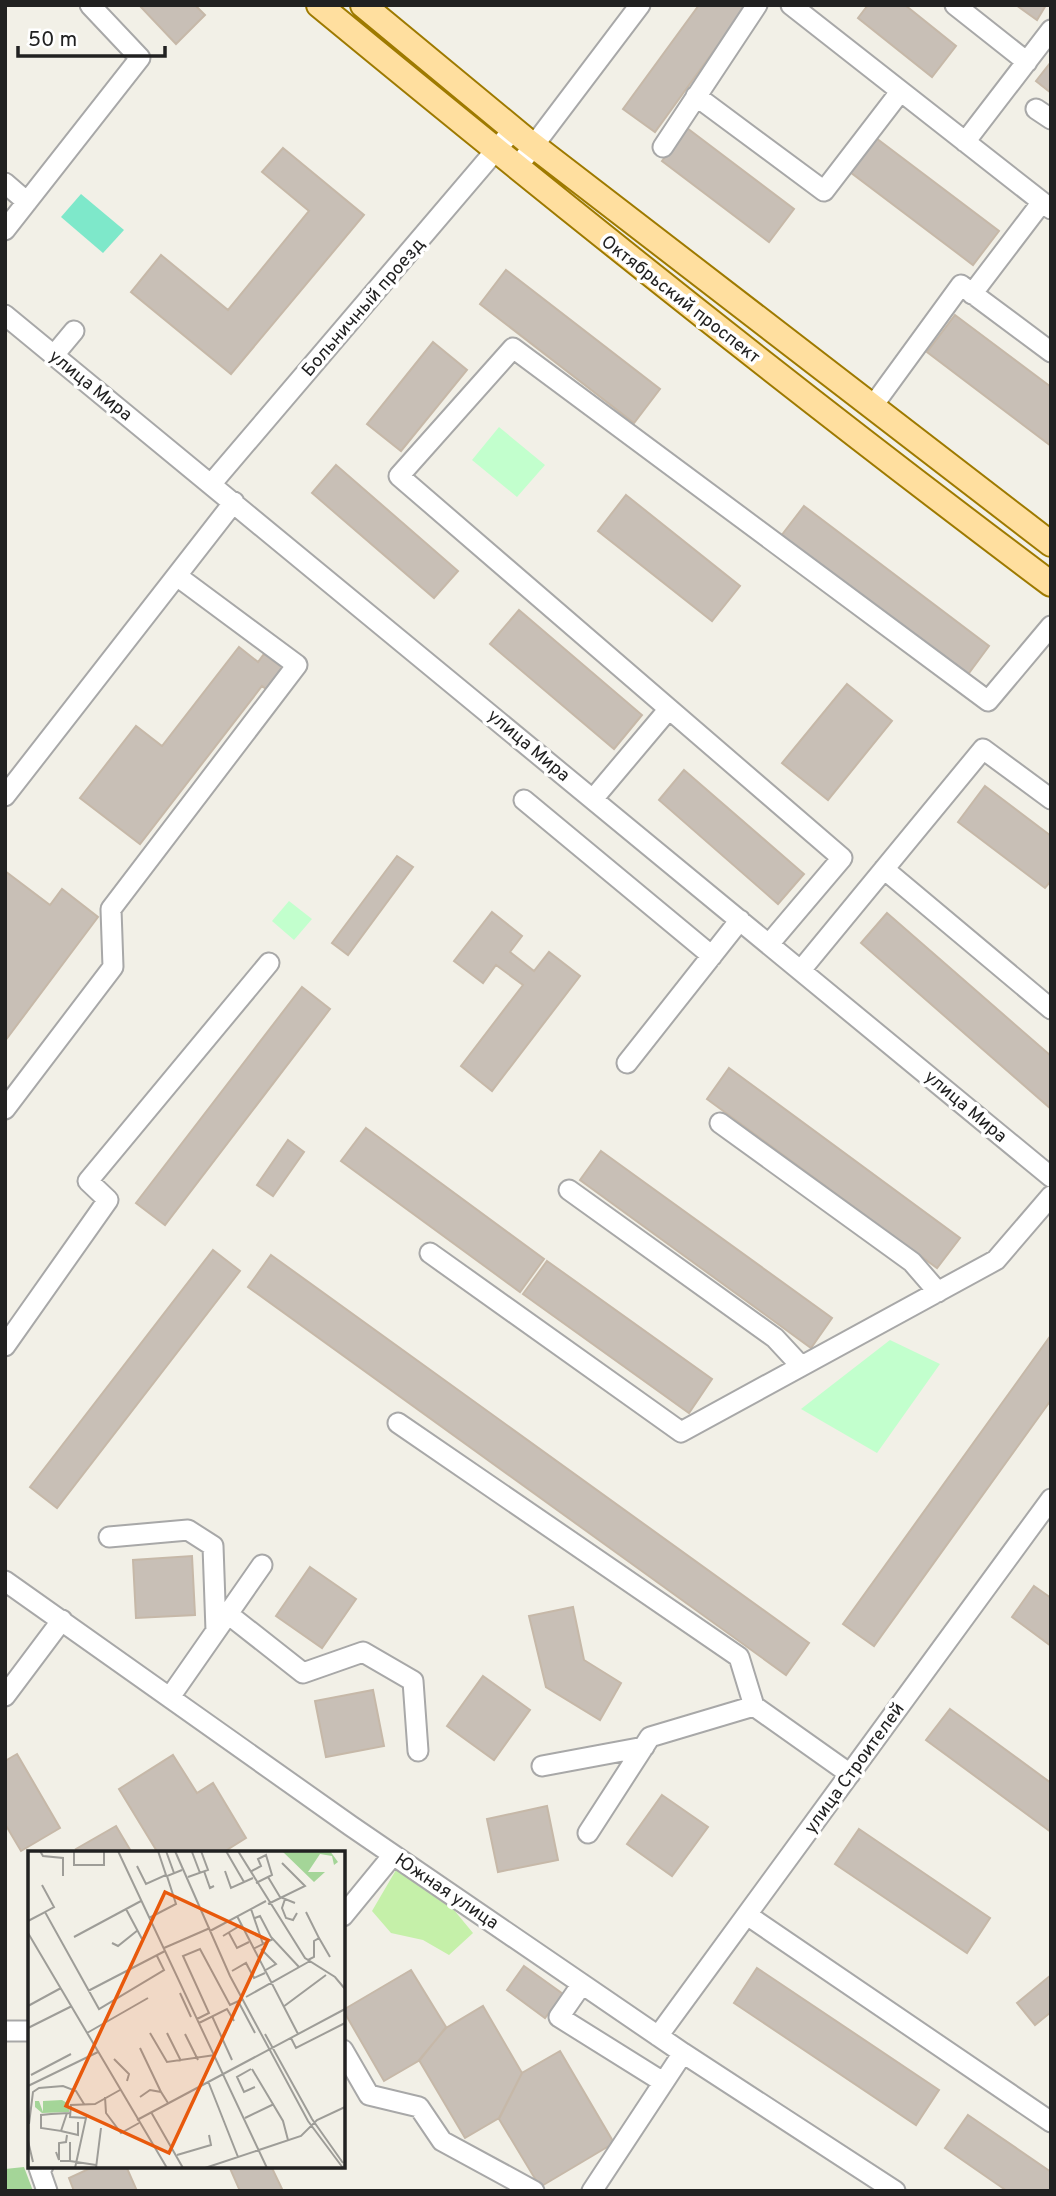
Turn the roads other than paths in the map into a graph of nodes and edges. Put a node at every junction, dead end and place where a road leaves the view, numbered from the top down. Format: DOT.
graph roads {
  1 [pos="90,5"];
  2 [pos="319,5"];
  3 [pos="363,5"];
  4 [pos="640,5"];
  5 [pos="757,5"];
  6 [pos="791,5"];
  7 [pos="955,5"];
  8 [pos="1051,30"];
  9 [pos="1027,62"];
  10 [pos="900,92"];
  11 [pos="696,96"];
  12 [pos="513,130"];
  13 [pos="965,142"];
  14 [pos="534,146"];
  15 [pos="663,147"];
  16 [pos="497,152"];
  17 [pos="516,169"];
  18 [pos="5,183"];
  19 [pos="27,202"];
  20 [pos="1046,206"];
  21 [pos="5,230"];
  22 [pos="972,294"];
  23 [pos="5,315"];
  24 [pos="74,331"];
  25 [pos="1051,352"];
  26 [pos="54,355"];
  27 [pos="872,407"];
  28 [pos="212,484"];
  29 [pos="234,502"];
  30 [pos="1051,544"];
  31 [pos="177,576"];
  32 [pos="1051,584"];
  33 [pos="1048,634"];
  34 [pos="668,710"];
  35 [pos="5,796"];
  36 [pos="593,799"];
  37 [pos="1051,799"];
  38 [pos="524,800"];
  39 [pos="884,869"];
  40 [pos="740,920"];
  41 [pos="769,944"];
  42 [pos="712,956"];
  43 [pos="268,963"];
  44 [pos="801,970"];
  45 [pos="1051,1009"];
  46 [pos="627,1063"];
  47 [pos="5,1109"];
  48 [pos="720,1123"];
  49 [pos="1051,1177"];
  50 [pos="569,1190"];
  51 [pos="1051,1196"];
  52 [pos="430,1253"];
  53 [pos="938,1292"];
  54 [pos="5,1346"];
  55 [pos="801,1366"];
  56 [pos="398,1423"];
  57 [pos="1051,1499"];
  58 [pos="109,1537"];
  59 [pos="262,1565"];
  60 [pos="5,1581"];
  61 [pos="228,1614"];
  62 [pos="62,1620"];
  63 [pos="216,1631"];
  64 [pos="5,1696"];
  65 [pos="170,1697"];
  66 [pos="754,1706"];
  67 [pos="644,1747"];
  68 [pos="418,1751"];
  69 [pos="542,1766"];
  70 [pos="850,1774"];
  71 [pos="588,1833"];
  72 [pos="393,1854"];
  73 [pos="345,1914"];
  74 [pos="747,1914"];
  75 [pos="582,1984"];
  76 [pos="5,2031"];
  77 [pos="28,2031"];
  78 [pos="658,2036"];
  79 [pos="345,2053"];
  80 [pos="683,2053"];
  81 [pos="663,2082"];
  82 [pos="1051,2122"];
  83 [pos="39,2168"];
  84 [pos="47,2191"];
  85 [pos="534,2191"];
  86 [pos="592,2191"];
  87 [pos="895,2191"];
  1 -- 19 [label="street"];
  2 -- 16 [label="main road, Октябрьский проспект"];
  3 -- 12 [label="main road, Октябрьский проспект"];
  4 -- 14 [label="street"];
  5 -- 11 [label="street"];
  6 -- 10 [label="street"];
  7 -- 9 [label="street"];
  8 -- 9 [label="street"];
  9 -- 13 [label="street"];
  10 -- 11 [label="street"];
  10 -- 13 [label="street"];
  11 -- 15 [label="street"];
  12 -- 14 [label="main road, Октябрьский проспект"];
  12 -- 16 [label="street, Больничный проезд"];
  13 -- 20 [label="street"];
  14 -- 17 [label="street"];
  14 -- 27 [label="main road, Октябрьский проспект"];
  16 -- 17 [label="main road, Октябрьский проспект"];
  16 -- 28 [label="street, Больничный проезд"];
  17 -- 32 [label="main road, Октябрьский проспект"];
  18 -- 19 [label="street"];
  19 -- 21 [label="street"];
  20 -- 22 [label="street"];
  22 -- 25 [label="street"];
  22 -- 27 [label="street"];
  23 -- 26 [label="street, улица Мира"];
  24 -- 26 [label="street"];
  26 -- 28 [label="street, улица Мира"];
  27 -- 30 [label="main road, Октябрьский проспект"];
  28 -- 29 [label="street, улица Мира"];
  29 -- 31 [label="street"];
  29 -- 36 [label="street, улица Мира"];
  31 -- 35 [label="street"];
  31 -- 47 [label="street"];
  33 -- 34 [label="street"];
  34 -- 36 [label="street"];
  34 -- 41 [label="street"];
  36 -- 40 [label="street, улица Мира"];
  37 -- 39 [label="street"];
  38 -- 42 [label="street"];
  39 -- 44 [label="street"];
  39 -- 45 [label="street"];
  40 -- 41 [label="street, улица Мира"];
  40 -- 42 [label="street"];
  41 -- 44 [label="street, улица Мира"];
  42 -- 46 [label="street"];
  43 -- 54 [label="street"];
  44 -- 49 [label="street, улица Мира"];
  48 -- 53 [label="street"];
  50 -- 55 [label="street"];
  51 -- 53 [label="street"];
  52 -- 55 [label="street"];
  53 -- 55 [label="street"];
  56 -- 66 [label="street"];
  57 -- 70 [label="street, улица Строителей"];
  58 -- 63 [label="street"];
  59 -- 61 [label="street"];
  60 -- 62 [label="street, Южная улица"];
  61 -- 63 [label="street"];
  61 -- 68 [label="street"];
  62 -- 64 [label="street"];
  62 -- 65 [label="street, Южная улица"];
  63 -- 65 [label="street"];
  65 -- 72 [label="street, Южная улица"];
  66 -- 67 [label="street"];
  66 -- 70 [label="street"];
  67 -- 69 [label="street"];
  67 -- 71 [label="street"];
  70 -- 74 [label="street, улица Строителей"];
  72 -- 73 [label="street"];
  72 -- 75 [label="street, Южная улица"];
  74 -- 78 [label="street, улица Строителей"];
  74 -- 82 [label="street"];
  75 -- 78 [label="street, Южная улица"];
  75 -- 81 [label="street"];
  76 -- 77 [label="street"];
  78 -- 80 [label="street, Южная улица"];
  79 -- 85 [label="street"];
  80 -- 81 [label="street"];
  80 -- 87 [label="street, Южная улица"];
  81 -- 86 [label="street"];
  83 -- 84 [label="street"];
}
